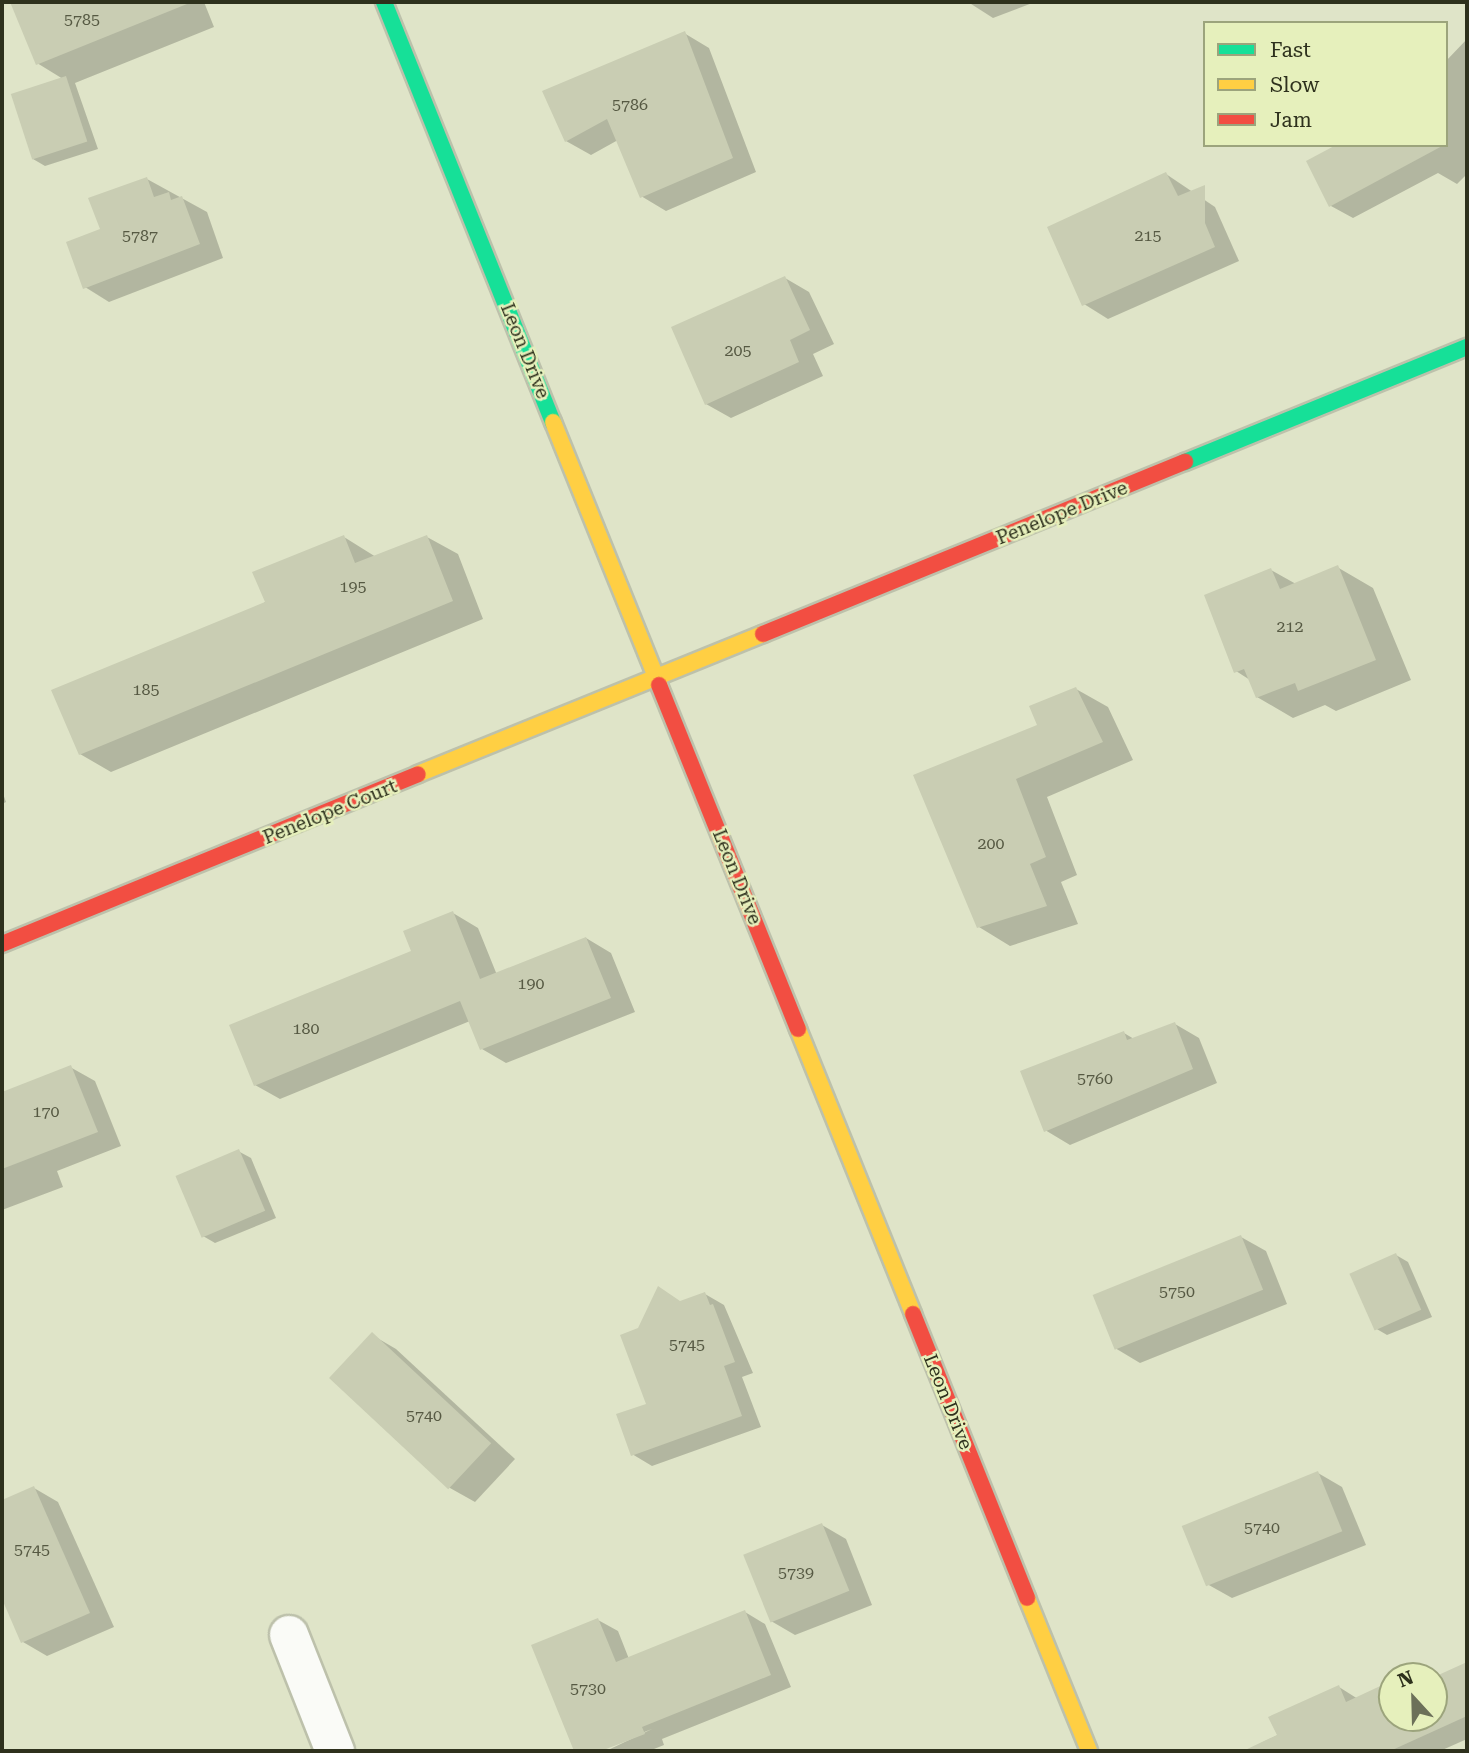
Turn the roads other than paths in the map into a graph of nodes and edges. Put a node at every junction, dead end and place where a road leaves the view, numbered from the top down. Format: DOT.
graph roads {
  1 [pos="384,2"];
  2 [pos="1467,347"];
  3 [pos="657,680"];
  4 [pos="2,944"];
  5 [pos="289,1635"];
  6 [pos="335,1751"];
  7 [pos="1089,1751"];
  1 -- 3 [label="street, Leon Drive"];
  2 -- 3 [label="street, Penelope Drive"];
  3 -- 4 [label="street, Penelope Court"];
  3 -- 7 [label="street, Leon Drive"];
  5 -- 6 [label="street"];
}
